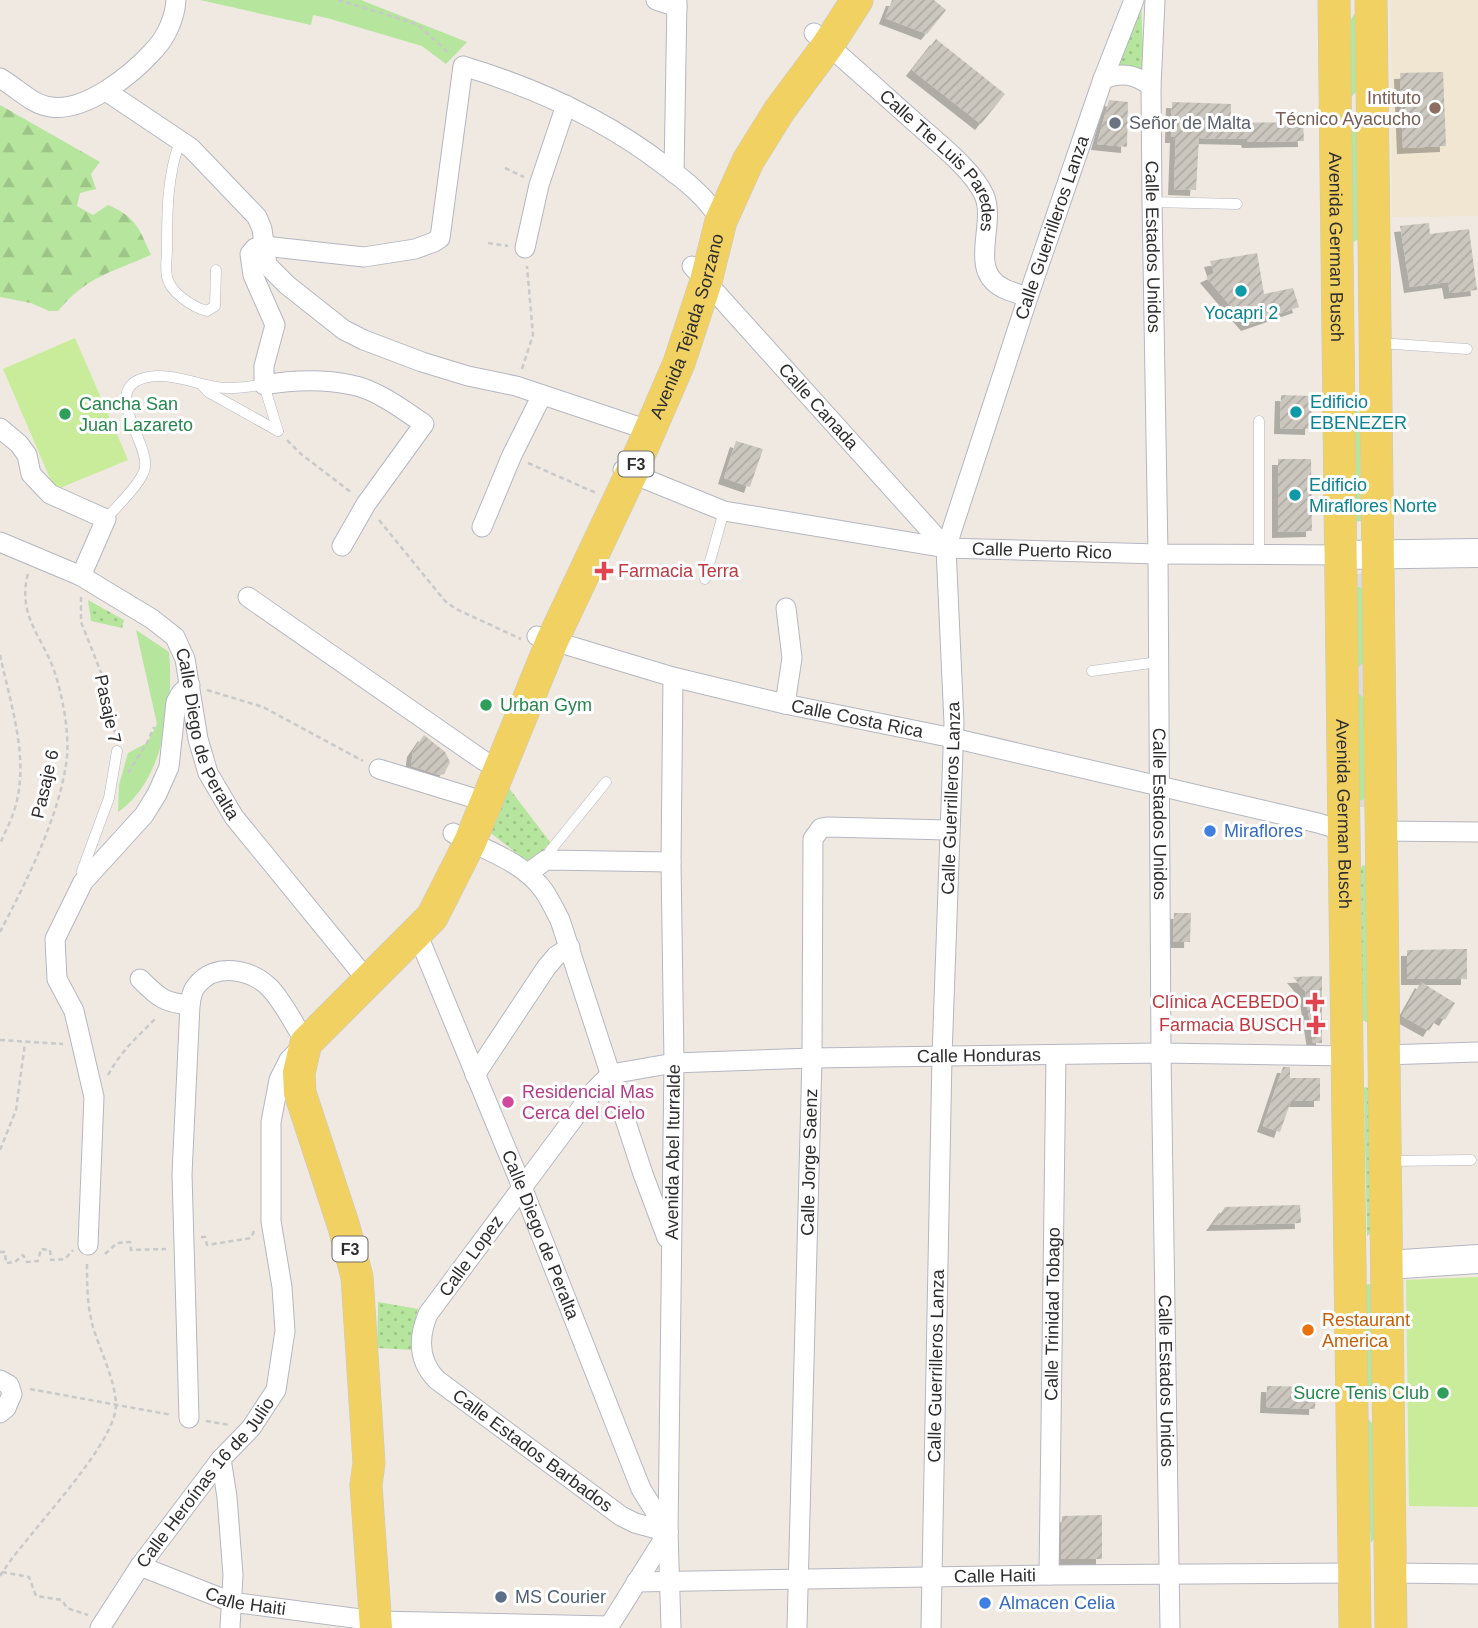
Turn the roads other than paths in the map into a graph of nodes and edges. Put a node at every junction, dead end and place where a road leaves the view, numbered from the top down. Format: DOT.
graph roads {
  1 [pos="176,0"];
  2 [pos="656,0"];
  3 [pos="838,0"];
  4 [pos="857,0"];
  5 [pos="1134,0"];
  6 [pos="1155,0"];
  7 [pos="1334,0"];
  8 [pos="1371,0"];
  9 [pos="677,4"];
  10 [pos="821,39"];
  11 [pos="0,78"];
  12 [pos="1103,79"];
  13 [pos="1152,86"];
  14 [pos="106,91"];
  15 [pos="566,105"];
  16 [pos="180,141"];
  17 [pos="674,173"];
  18 [pos="1152,202"];
  19 [pos="1237,204"];
  20 [pos="716,212"];
  21 [pos="264,246"];
  22 [pos="525,248"];
  23 [pos="216,270"];
  24 [pos="699,274"];
  25 [pos="1028,297"];
  26 [pos="1375,343"];
  27 [pos="1467,349"];
  28 [pos="201,384"];
  29 [pos="264,384"];
  30 [pos="542,394"];
  31 [pos="1259,421"];
  32 [pos="0,428"];
  33 [pos="644,428"];
  34 [pos="625,471"];
  35 [pos="724,511"];
  36 [pos="106,519"];
  37 [pos="482,527"];
  38 [pos="0,542"];
  39 [pos="342,546"];
  40 [pos="946,548"];
  41 [pos="1478,553"];
  42 [pos="1158,554"];
  43 [pos="1259,555"];
  44 [pos="1341,555"];
  45 [pos="1377,555"];
  46 [pos="81,576"];
  47 [pos="705,579"];
  48 [pos="248,597"];
  49 [pos="786,608"];
  50 [pos="541,641"];
  51 [pos="1158,662"];
  52 [pos="1092,671"];
  53 [pos="673,677"];
  54 [pos="190,685"];
  55 [pos="785,704"];
  56 [pos="953,738"];
  57 [pos="117,751"];
  58 [pos="484,761"];
  59 [pos="379,769"];
  60 [pos="606,782"];
  61 [pos="1160,786"];
  62 [pos="470,797"];
  63 [pos="949,830"];
  64 [pos="1344,831"];
  65 [pos="1380,831"];
  66 [pos="1478,832"];
  67 [pos="462,838"];
  68 [pos="546,860"];
  69 [pos="671,862"];
  70 [pos="528,873"];
  71 [pos="83,882"];
  72 [pos="417,933"];
  73 [pos="570,947"];
  74 [pos="140,979"];
  75 [pos="368,981"];
  76 [pos="190,1005"];
  77 [pos="306,1043"];
  78 [pos="1478,1052"];
  79 [pos="1161,1053"];
  80 [pos="1056,1055"];
  81 [pos="1383,1055"];
  82 [pos="942,1056"];
  83 [pos="1348,1056"];
  84 [pos="812,1058"];
  85 [pos="674,1063"];
  86 [pos="611,1074"];
  87 [pos="475,1076"];
  88 [pos="1471,1160"];
  89 [pos="1385,1161"];
  90 [pos="522,1187"];
  91 [pos="88,1245"];
  92 [pos="671,1249"];
  93 [pos="1478,1259"];
  94 [pos="1387,1265"];
  95 [pos="1350,1266"];
  96 [pos="421,1345"];
  97 [pos="4,1382"];
  98 [pos="0,1413"];
  99 [pos="188,1418"];
  100 [pos="221,1459"];
  101 [pos="668,1532"];
  102 [pos="140,1566"];
  103 [pos="1354,1573"];
  104 [pos="1391,1573"];
  105 [pos="1170,1574"];
  106 [pos="1478,1574"];
  107 [pos="1049,1575"];
  108 [pos="930,1577"];
  109 [pos="798,1580"];
  110 [pos="636,1582"];
  111 [pos="670,1583"];
  112 [pos="231,1602"];
  113 [pos="103,1624"];
  114 [pos="386,1625"];
  115 [pos="608,1627"];
  116 [pos="230,1628"];
  117 [pos="671,1628"];
  118 [pos="797,1628"];
  119 [pos="931,1628"];
  120 [pos="1170,1628"];
  121 [pos="1355,1628"];
  122 [pos="1391,1628"];
  1 -- 14 [label="street"];
  2 -- 9 [label="street"];
  3 -- 10 [label="main road, Avenida Tejada Sorzano / F3"];
  4 -- 10 [label="main road, Avenida Tejada Sorzano / F3"];
  5 -- 12 [label="street, Calle Guerrilleros Lanza"];
  6 -- 13 [label="street, Calle Estados Unidos"];
  7 -- 44 [label="main road, Avenida German Busch"];
  8 -- 26 [label="main road, Avenida German Busch"];
  9 -- 17 [label="street"];
  10 -- 20 [label="main road, Avenida Tejada Sorzano / F3"];
  10 -- 25 [label="street, Calle Tte Luis Paredes"];
  11 -- 14 [label="street"];
  12 -- 13 [label="street"];
  12 -- 25 [label="street, Calle Guerrilleros Lanza"];
  13 -- 18 [label="street, Calle Estados Unidos"];
  14 -- 16 [label="street"];
  15 -- 17 [label="street"];
  15 -- 21 [label="street"];
  15 -- 22 [label="street"];
  16 -- 21 [label="street"];
  16 -- 23 [label="lane"];
  17 -- 20 [label="street"];
  18 -- 19 [label="lane"];
  18 -- 42 [label="street, Calle Estados Unidos"];
  20 -- 24 [label="main road, Avenida Tejada Sorzano / F3"];
  21 -- 29 [label="street"];
  21 -- 30 [label="street"];
  24 -- 33 [label="main road, Avenida Tejada Sorzano / F3"];
  24 -- 40 [label="street, Calle Canada"];
  25 -- 40 [label="street, Calle Guerrilleros Lanza"];
  26 -- 27 [label="lane"];
  26 -- 45 [label="main road, Avenida German Busch"];
  28 -- 29 [label="lane"];
  28 -- 29 [label="lane"];
  28 -- 36 [label="lane"];
  29 -- 39 [label="street"];
  30 -- 33 [label="street"];
  30 -- 37 [label="street"];
  31 -- 43 [label="lane"];
  32 -- 36 [label="street"];
  33 -- 34 [label="main road, Avenida Tejada Sorzano / F3"];
  34 -- 35 [label="street, Calle Puerto Rico"];
  34 -- 50 [label="main road, Avenida Tejada Sorzano / F3"];
  34 -- 50 [label="main road, Avenida Tejada Sorzano / F3"];
  35 -- 40 [label="street, Calle Puerto Rico"];
  35 -- 47 [label="lane"];
  36 -- 46 [label="street"];
  38 -- 46 [label="street, Calle Diego de Peralta"];
  40 -- 42 [label="street, Calle Puerto Rico"];
  40 -- 56 [label="street, Calle Guerrilleros Lanza"];
  41 -- 45 [label="street, Calle Puerto Rico"];
  42 -- 43 [label="street, Calle Puerto Rico"];
  42 -- 51 [label="street, Calle Estados Unidos"];
  43 -- 44 [label="street, Calle Puerto Rico"];
  44 -- 45 [label="street, Calle Puerto Rico"];
  44 -- 64 [label="main road, Avenida German Busch"];
  45 -- 65 [label="main road, Avenida German Busch"];
  46 -- 54 [label="street, Calle Diego de Peralta"];
  48 -- 58 [label="street"];
  49 -- 55 [label="street"];
  50 -- 53 [label="street, Calle Costa Rica"];
  50 -- 58 [label="main road, Avenida Tejada Sorzano / F3"];
  50 -- 67 [label="main road, Avenida Tejada Sorzano / F3"];
  51 -- 52 [label="lane"];
  51 -- 61 [label="street, Calle Estados Unidos"];
  53 -- 55 [label="street, Calle Costa Rica"];
  53 -- 69 [label="street, Avenida Abel Iturralde"];
  54 -- 71 [label="street"];
  54 -- 75 [label="street, Calle Diego de Peralta"];
  55 -- 56 [label="street, Calle Costa Rica"];
  56 -- 61 [label="street, Calle Costa Rica"];
  56 -- 63 [label="street, Calle Guerrilleros Lanza"];
  57 -- 71 [label="lane, Pasaje 7"];
  58 -- 62 [label="main road, Avenida Tejada Sorzano / F3"];
  59 -- 62 [label="street"];
  60 -- 68 [label="lane"];
  61 -- 64 [label="street, Calle Costa Rica"];
  61 -- 79 [label="street, Calle Estados Unidos"];
  62 -- 67 [label="main road, Avenida Tejada Sorzano / F3"];
  63 -- 82 [label="street, Calle Guerrilleros Lanza"];
  63 -- 84 [label="street, Calle Jorge Saenz"];
  64 -- 65 [label="main road"];
  64 -- 83 [label="main road, Avenida German Busch"];
  65 -- 66 [label="street"];
  65 -- 81 [label="main road, Avenida German Busch"];
  67 -- 70 [label="street"];
  67 -- 72 [label="main road, Avenida Tejada Sorzano / F3"];
  68 -- 69 [label="street"];
  68 -- 70 [label="street"];
  69 -- 85 [label="street, Avenida Abel Iturralde"];
  70 -- 73 [label="street"];
  71 -- 91 [label="street"];
  72 -- 75 [label="main road"];
  72 -- 87 [label="street, Calle Diego de Peralta"];
  73 -- 86 [label="street"];
  73 -- 87 [label="street"];
  74 -- 76 [label="street"];
  75 -- 77 [label="main road"];
  76 -- 77 [label="street"];
  76 -- 99 [label="street"];
  77 -- 100 [label="street, Calle Heroínas 16 de Julio"];
  77 -- 114 [label="main road, F3"];
  78 -- 81 [label="street"];
  79 -- 80 [label="street, Calle Honduras"];
  79 -- 83 [label="street, Calle Honduras"];
  79 -- 105 [label="street, Calle Estados Unidos"];
  80 -- 82 [label="street, Calle Honduras"];
  80 -- 107 [label="street, Calle Trinidad Tobago"];
  81 -- 83 [label="main road"];
  81 -- 89 [label="main road, Avenida German Busch"];
  82 -- 84 [label="street, Calle Honduras"];
  82 -- 108 [label="street, Calle Guerrilleros Lanza"];
  83 -- 95 [label="main road, Avenida German Busch"];
  84 -- 85 [label="street, Calle Honduras"];
  84 -- 109 [label="street, Calle Jorge Saenz"];
  85 -- 86 [label="street, Calle Honduras"];
  85 -- 92 [label="street, Avenida Abel Iturralde"];
  86 -- 90 [label="street, Calle Lopez"];
  86 -- 92 [label="street"];
  87 -- 90 [label="street, Calle Diego de Peralta"];
  88 -- 89 [label="lane"];
  89 -- 94 [label="main road, Avenida German Busch"];
  90 -- 96 [label="street, Calle Lopez"];
  90 -- 101 [label="street, Calle Diego de Peralta"];
  92 -- 101 [label="street, Avenida Abel Iturralde"];
  93 -- 94 [label="street"];
  94 -- 95 [label="main road"];
  94 -- 104 [label="main road, Avenida German Busch"];
  95 -- 103 [label="main road, Avenida German Busch"];
  96 -- 101 [label="street, Calle Estados Barbados"];
  97 -- 98 [label="street"];
  100 -- 102 [label="street, Calle Heroínas 16 de Julio"];
  100 -- 112 [label="street"];
  101 -- 110 [label="street"];
  101 -- 111 [label="street, Avenida Abel Iturralde"];
  102 -- 112 [label="street, Calle Haiti"];
  102 -- 113 [label="street, Calle Heroínas 16 de Julio"];
  103 -- 104 [label="main road"];
  103 -- 105 [label="street, Calle Haiti"];
  103 -- 121 [label="main road, Avenida German Busch"];
  104 -- 106 [label="street"];
  104 -- 122 [label="main road, Avenida German Busch"];
  105 -- 107 [label="street, Calle Haiti"];
  105 -- 120 [label="street, Calle Estados Unidos"];
  107 -- 108 [label="street, Calle Haiti"];
  108 -- 109 [label="street, Calle Haiti"];
  108 -- 119 [label="street, Calle Guerrilleros Lanza"];
  109 -- 111 [label="street, Calle Haiti"];
  109 -- 118 [label="street, Calle Jorge Saenz"];
  110 -- 111 [label="street, Calle Haiti"];
  110 -- 115 [label="street"];
  111 -- 117 [label="street, Avenida Abel Iturralde"];
  112 -- 114 [label="street, Calle Haiti"];
  112 -- 116 [label="street"];
  114 -- 115 [label="street, Calle Haiti"];
}
